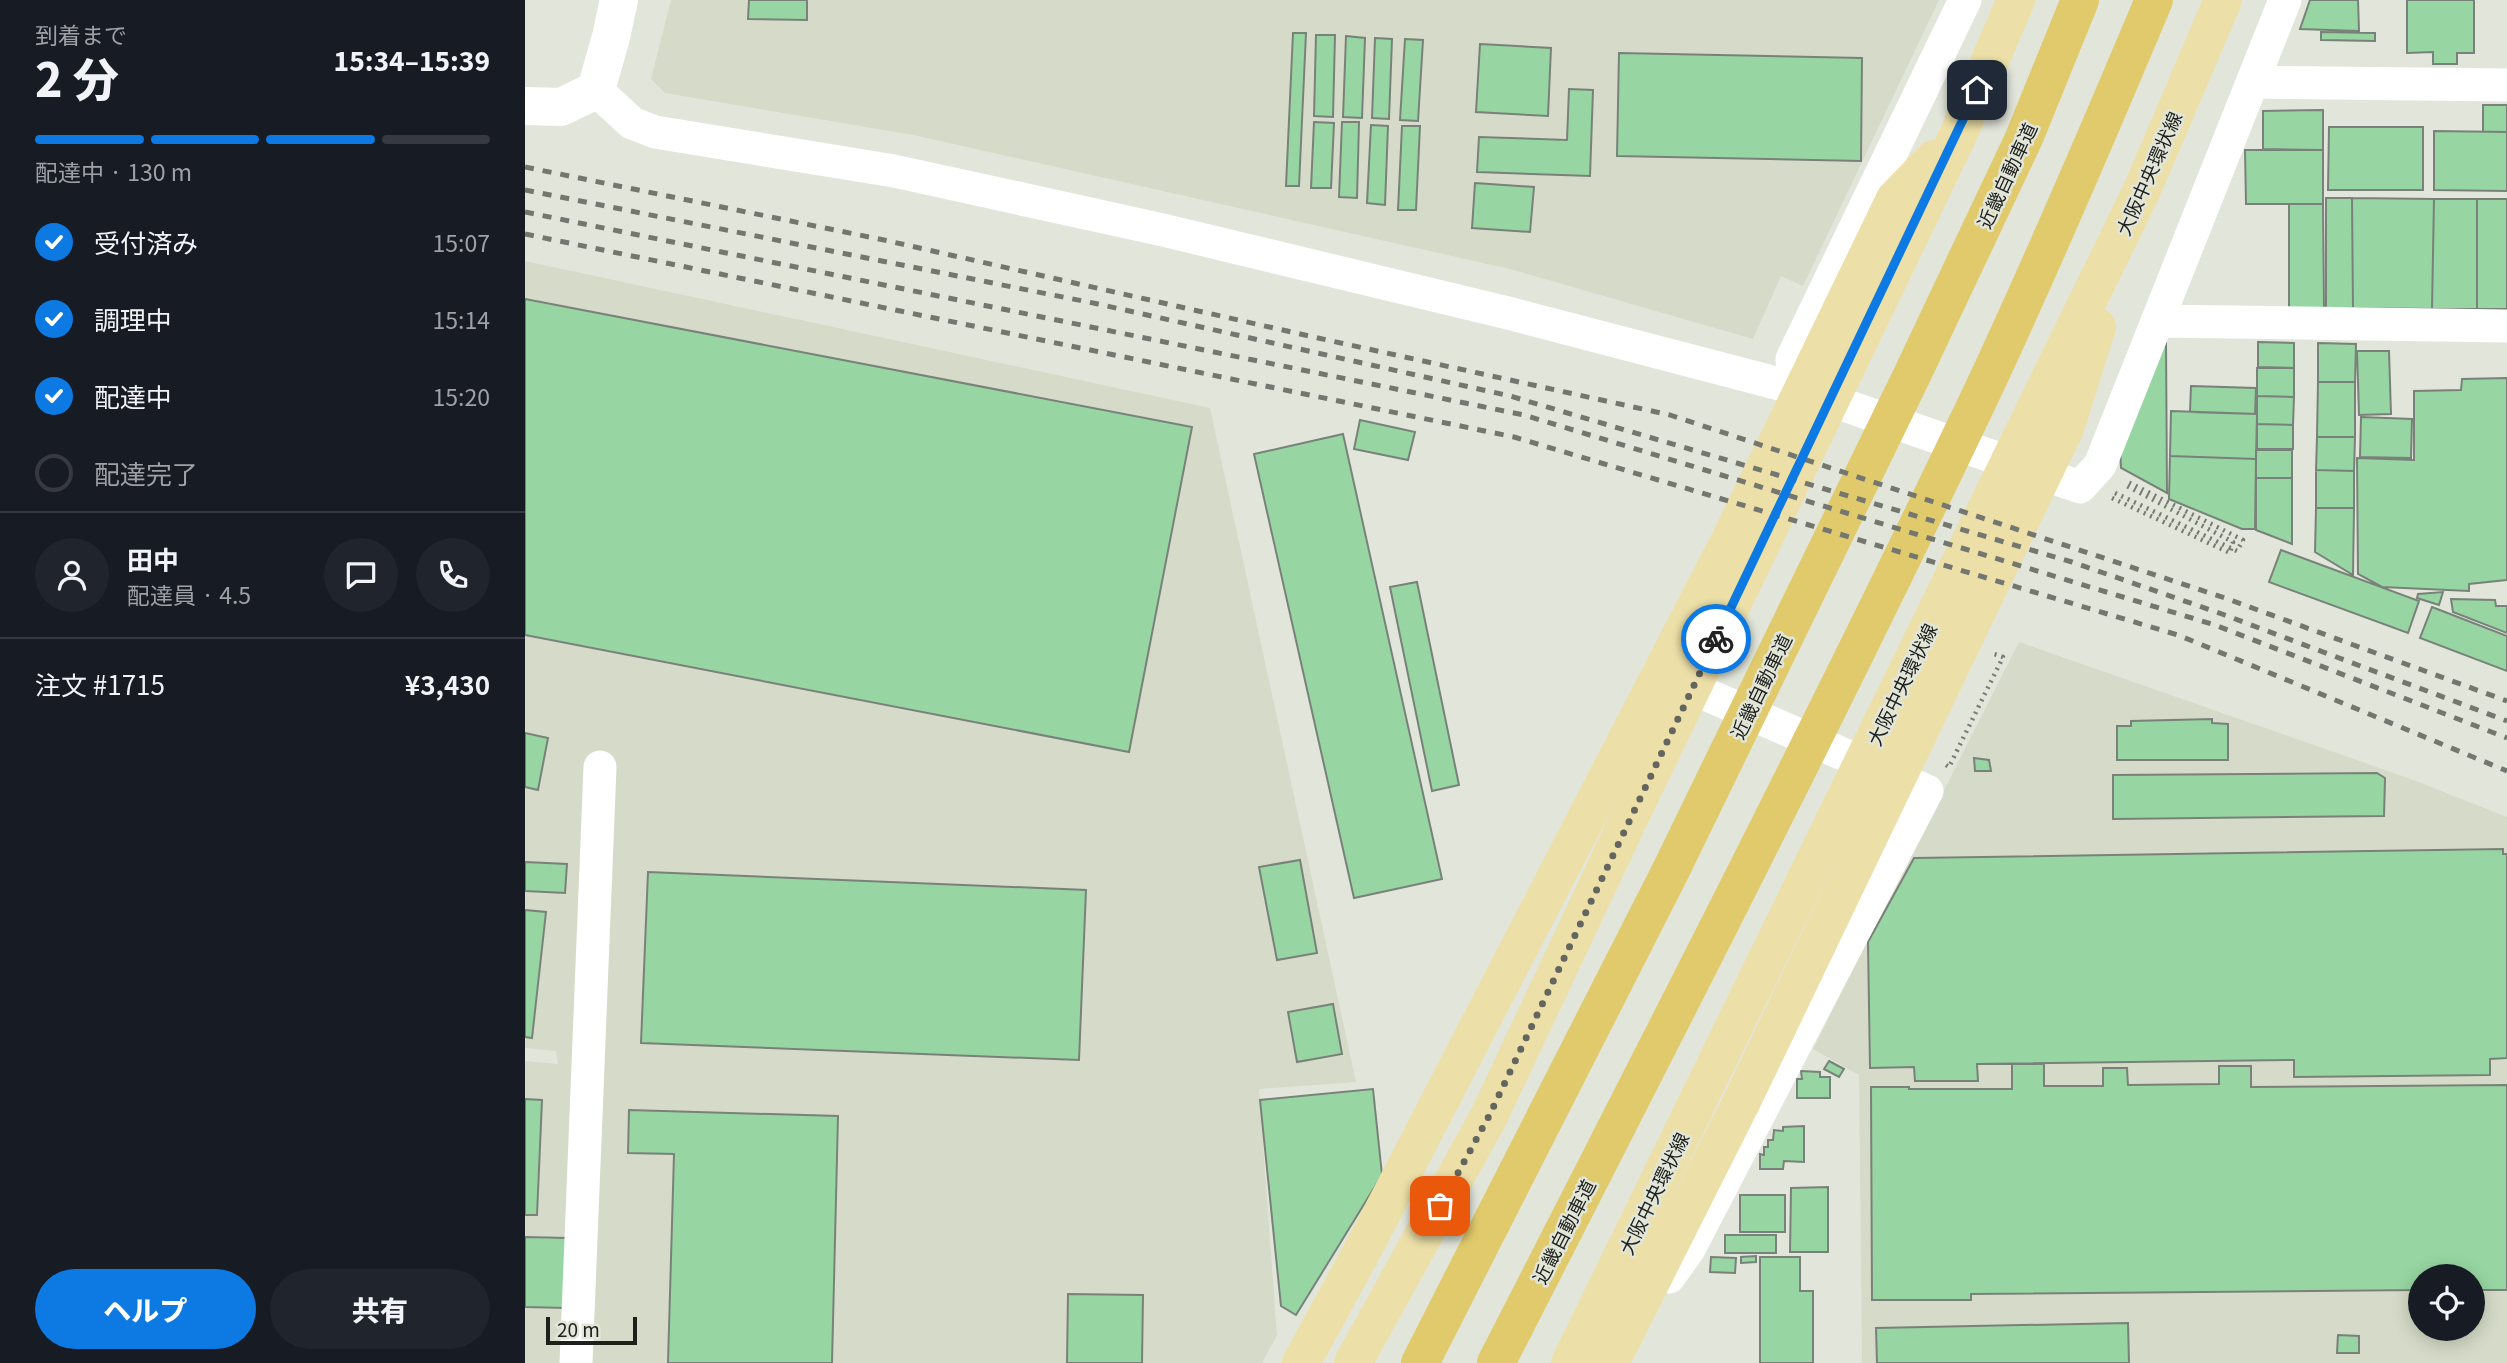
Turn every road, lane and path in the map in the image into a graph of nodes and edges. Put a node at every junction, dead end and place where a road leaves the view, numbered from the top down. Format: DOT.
graph roads {
  1 [pos="619,0"];
  2 [pos="1965,0"];
  3 [pos="2016,0"];
  4 [pos="2080,0"];
  5 [pos="2154,0"];
  6 [pos="2223,0"];
  7 [pos="2285,0"];
  8 [pos="2254,82"];
  9 [pos="2507,85"];
  10 [pos="596,90"];
  11 [pos="525,106"];
  12 [pos="1958,135"];
  13 [pos="2141,192"];
  14 [pos="2157,321"];
  15 [pos="2507,326"];
  16 [pos="1795,388"];
  17 [pos="2105,488"];
  18 [pos="2110,496"];
  19 [pos="600,767"];
  20 [pos="1368,1240"];
  21 [pos="1612,1358"];
  22 [pos="576,1363"];
  23 [pos="1301,1363"];
  24 [pos="1353,1363"];
  25 [pos="1420,1363"];
  26 [pos="1496,1363"];
  27 [pos="1570,1363"];
  1 -- 10 [label="street"];
  2 -- 16 [label="street"];
  3 -- 12 [label="main road"];
  4 -- 25 [label="highway, 近畿自動車道"];
  5 -- 26 [label="highway, 近畿自動車道"];
  6 -- 13 [label="main road, 大阪中央環状線"];
  7 -- 8 [label="street"];
  8 -- 9 [label="street"];
  8 -- 14 [label="street"];
  10 -- 11 [label="street"];
  10 -- 16 [label="street"];
  12 -- 20 [label="main road"];
  12 -- 24 [label="main road"];
  13 -- 21 [label="main road"];
  13 -- 27 [label="main road, 大阪中央環状線"];
  14 -- 15 [label="street"];
  14 -- 16 [label="street"];
  17 -- 18 [label="path"];
  19 -- 22 [label="street"];
  20 -- 21 [label="street"];
  20 -- 23 [label="main road"];
}
